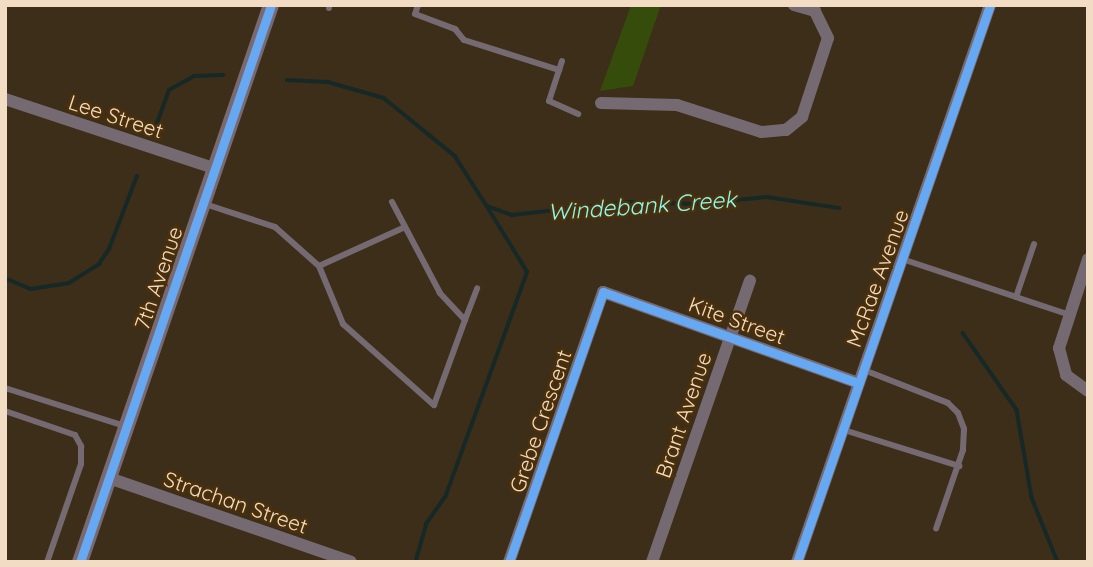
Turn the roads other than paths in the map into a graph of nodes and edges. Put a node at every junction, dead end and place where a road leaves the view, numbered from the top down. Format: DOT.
graph roads {
  1 [pos="271,5"];
  2 [pos="418,5"];
  3 [pos="794,5"];
  4 [pos="990,5"];
  5 [pos="562,61"];
  6 [pos="559,70"];
  7 [pos="5,99"];
  8 [pos="601,103"];
  9 [pos="578,114"];
  10 [pos="214,168"];
  11 [pos="202,202"];
  12 [pos="392,202"];
  13 [pos="405,227"];
  14 [pos="1034,244"];
  15 [pos="902,259"];
  16 [pos="1088,259"];
  17 [pos="319,266"];
  18 [pos="750,281"];
  19 [pos="477,288"];
  20 [pos="603,292"];
  21 [pos="1016,297"];
  22 [pos="1070,315"];
  23 [pos="465,320"];
  24 [pos="731,336"];
  25 [pos="863,369"];
  26 [pos="858,383"];
  27 [pos="5,388"];
  28 [pos="1088,391"];
  29 [pos="5,411"];
  30 [pos="127,426"];
  31 [pos="842,429"];
  32 [pos="959,466"];
  33 [pos="109,478"];
  34 [pos="936,529"];
  35 [pos="47,562"];
  36 [pos="80,562"];
  37 [pos="351,562"];
  38 [pos="509,562"];
  39 [pos="652,562"];
  40 [pos="797,562"];
  1 -- 10 [label="street, 7th Avenue"];
  2 -- 6 [label="lane"];
  3 -- 8 [label="street"];
  4 -- 15 [label="street, McRae Avenue"];
  5 -- 6 [label="lane"];
  6 -- 9 [label="lane"];
  7 -- 10 [label="street, Lee Street"];
  10 -- 11 [label="street, 7th Avenue"];
  11 -- 17 [label="lane"];
  11 -- 30 [label="street, 7th Avenue"];
  12 -- 13 [label="lane"];
  13 -- 17 [label="lane"];
  13 -- 23 [label="lane"];
  14 -- 21 [label="lane"];
  15 -- 21 [label="lane"];
  15 -- 25 [label="street, McRae Avenue"];
  16 -- 22 [label="street"];
  17 -- 23 [label="lane"];
  18 -- 24 [label="street, Brant Avenue"];
  19 -- 23 [label="lane"];
  20 -- 24 [label="street, Kite Street"];
  20 -- 38 [label="street, Grebe Crescent"];
  21 -- 22 [label="lane"];
  22 -- 28 [label="street"];
  24 -- 26 [label="street, Kite Street"];
  24 -- 39 [label="street, Brant Avenue"];
  25 -- 26 [label="street, McRae Avenue"];
  25 -- 32 [label="lane"];
  26 -- 31 [label="street, McRae Avenue"];
  27 -- 30 [label="lane"];
  29 -- 35 [label="lane"];
  30 -- 33 [label="street, 7th Avenue"];
  31 -- 32 [label="lane"];
  31 -- 40 [label="street, McRae Avenue"];
  32 -- 34 [label="lane"];
  33 -- 36 [label="street, 7th Avenue"];
  33 -- 37 [label="street, Strachan Street"];
}
